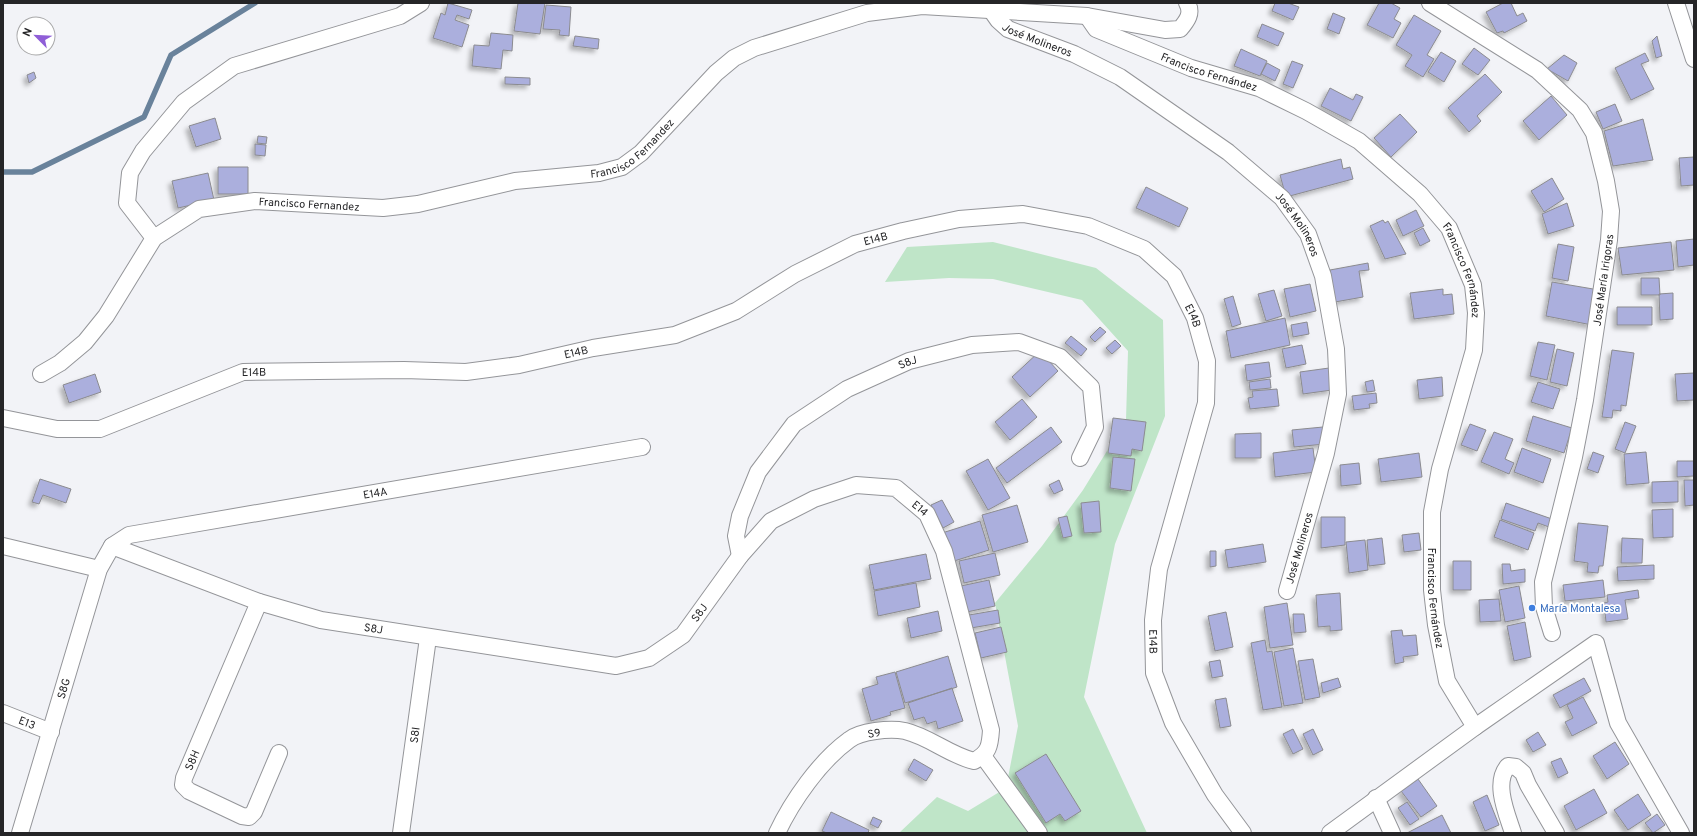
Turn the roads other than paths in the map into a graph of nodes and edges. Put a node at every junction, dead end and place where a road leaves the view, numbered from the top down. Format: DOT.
graph roads {
  1 [pos="421,3"];
  2 [pos="1187,3"];
  3 [pos="1430,3"];
  4 [pos="1676,3"];
  5 [pos="991,10"];
  6 [pos="1087,16"];
  7 [pos="1694,59"];
  8 [pos="154,238"];
  9 [pos="41,374"];
  10 [pos="3,418"];
  11 [pos="642,447"];
  12 [pos="1080,458"];
  13 [pos="3,546"];
  14 [pos="112,546"];
  15 [pos="740,556"];
  16 [pos="98,569"];
  17 [pos="1287,591"];
  18 [pos="258,602"];
  19 [pos="1552,633"];
  20 [pos="428,638"];
  21 [pos="3,713"];
  22 [pos="1475,727"];
  23 [pos="51,732"];
  24 [pos="279,753"];
  25 [pos="983,756"];
  26 [pos="1376,798"];
  27 [pos="20,833"];
  28 [pos="401,833"];
  29 [pos="777,833"];
  30 [pos="1039,833"];
  31 [pos="1244,833"];
  32 [pos="1330,833"];
  33 [pos="1392,833"];
  34 [pos="1513,833"];
  35 [pos="1556,833"];
  36 [pos="1681,833"];
  1 -- 8 [label="street"];
  2 -- 6 [label="street, Francisco Fernandez"];
  3 -- 19 [label="street, José María Irigoras"];
  4 -- 7 [label="street"];
  5 -- 6 [label="street, Francisco Fernandez"];
  5 -- 8 [label="street, Francisco Fernandez"];
  5 -- 17 [label="street, José Molineros"];
  6 -- 22 [label="street, Francisco Fernández"];
  8 -- 9 [label="street, Francisco Fernandez"];
  10 -- 31 [label="street, E14B"];
  11 -- 14 [label="street, E14A"];
  12 -- 15 [label="street, S8J"];
  13 -- 16 [label="street"];
  14 -- 16 [label="street, S8G"];
  14 -- 18 [label="street, S8J"];
  15 -- 20 [label="street, S8J"];
  15 -- 25 [label="street, E14"];
  16 -- 23 [label="street, S8G"];
  18 -- 20 [label="street, S8J"];
  18 -- 24 [label="street, S8H"];
  20 -- 28 [label="street, S8I"];
  21 -- 23 [label="street, E13"];
  22 -- 26 [label="street"];
  22 -- 36 [label="street"];
  23 -- 27 [label="street, S8G"];
  25 -- 29 [label="street, S9"];
  25 -- 30 [label="street"];
  26 -- 32 [label="street"];
  26 -- 33 [label="street"];
  34 -- 35 [label="street"];
}
